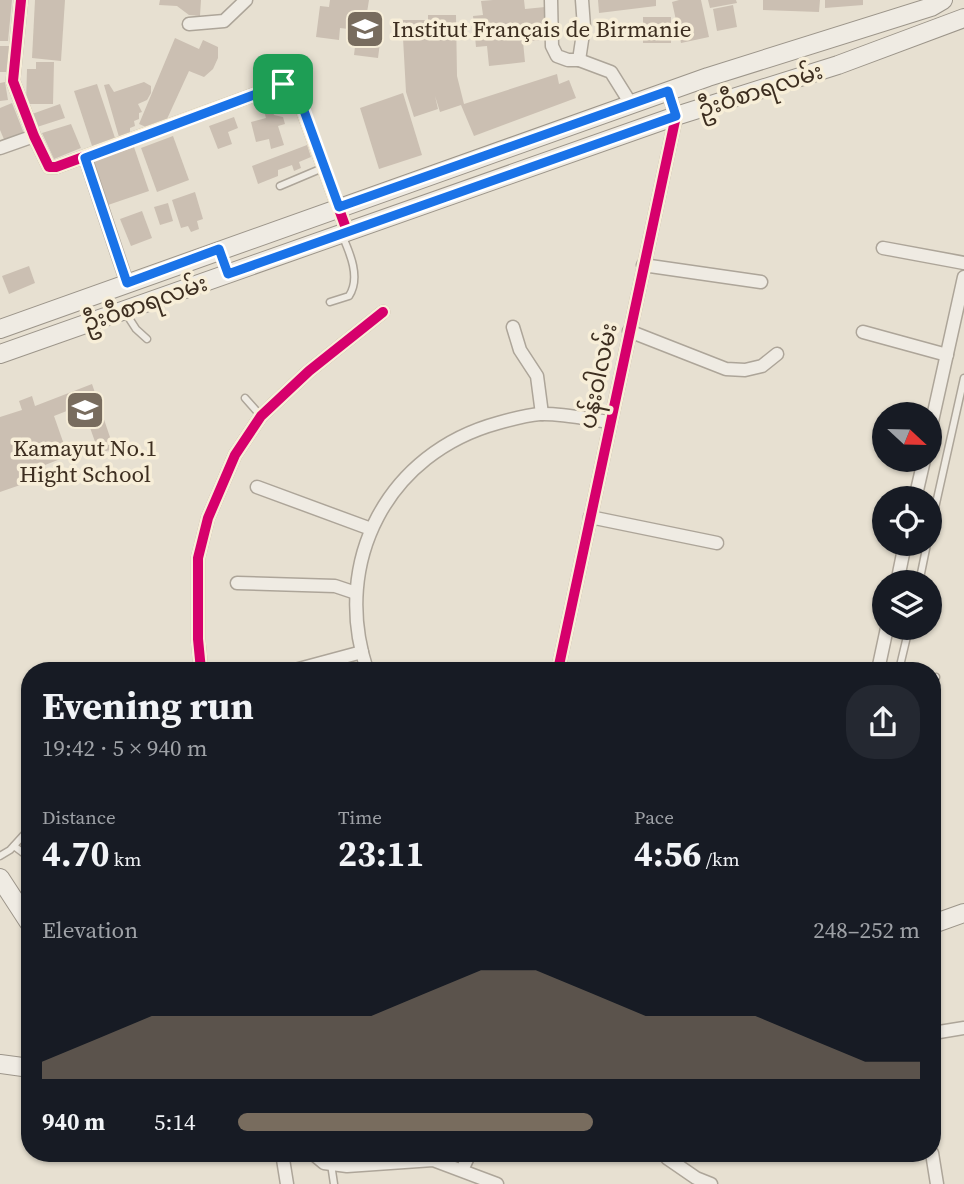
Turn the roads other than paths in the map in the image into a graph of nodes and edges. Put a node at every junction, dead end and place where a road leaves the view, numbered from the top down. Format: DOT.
graph roads {
  1 [pos="22,0"];
  2 [pos="246,0"];
  3 [pos="551,0"];
  4 [pos="582,0"];
  5 [pos="943,0"];
  6 [pos="964,18"];
  7 [pos="189,24"];
  8 [pos="784,53"];
  9 [pos="579,60"];
  10 [pos="791,80"];
  11 [pos="668,91"];
  12 [pos="631,104"];
  13 [pos="676,116"];
  14 [pos="554,131"];
  15 [pos="34,136"];
  16 [pos="0,148"];
  17 [pos="563,156"];
  18 [pos="85,158"];
  19 [pos="325,167"];
  20 [pos="448,167"];
  21 [pos="280,186"];
  22 [pos="456,194"];
  23 [pos="339,207"];
  24 [pos="344,232"];
  25 [pos="883,248"];
  26 [pos="219,249"];
  27 [pos="964,263"];
  28 [pos="643,265"];
  29 [pos="228,274"];
  30 [pos="964,277"];
  31 [pos="761,282"];
  32 [pos="120,285"];
  33 [pos="330,302"];
  34 [pos="122,311"];
  35 [pos="383,312"];
  36 [pos="513,327"];
  37 [pos="0,329"];
  38 [pos="629,331"];
  39 [pos="863,332"];
  40 [pos="0,334"];
  41 [pos="147,339"];
  42 [pos="3,353"];
  43 [pos="777,354"];
  44 [pos="947,355"];
  45 [pos="964,378"];
  46 [pos="245,398"];
  47 [pos="936,402"];
  48 [pos="542,414"];
  49 [pos="261,416"];
  50 [pos="609,422"];
  51 [pos="940,486"];
  52 [pos="257,487"];
  53 [pos="590,517"];
  54 [pos="371,529"];
  55 [pos="717,543"];
  56 [pos="237,583"];
  57 [pos="356,593"];
  58 [pos="884,640"];
  59 [pos="905,640"];
  60 [pos="362,652"];
  61 [pos="200,662"];
  62 [pos="325,662"];
  63 [pos="365,662"];
  64 [pos="560,662"];
  65 [pos="880,662"];
  66 [pos="901,662"];
  67 [pos="21,838"];
  68 [pos="14,846"];
  69 [pos="21,851"];
  70 [pos="0,856"];
  71 [pos="3,888"];
  72 [pos="21,912"];
  73 [pos="964,913"];
  74 [pos="941,921"];
  75 [pos="964,1028"];
  76 [pos="941,1032"];
  77 [pos="0,1064"];
  78 [pos="21,1067"];
  79 [pos="283,1162"];
  80 [pos="323,1162"];
  81 [pos="349,1162"];
  82 [pos="404,1162"];
  83 [pos="439,1162"];
  84 [pos="466,1162"];
  85 [pos="673,1162"];
  86 [pos="933,1162"];
  87 [pos="331,1164"];
  88 [pos="347,1166"];
  89 [pos="462,1170"];
  90 [pos="287,1184"];
  91 [pos="334,1184"];
  92 [pos="497,1184"];
  93 [pos="711,1184"];
  94 [pos="937,1184"];
  1 -- 15 [label="street"];
  2 -- 7 [label="street"];
  3 -- 9 [label="street"];
  4 -- 9 [label="street"];
  5 -- 8 [label="main road, ဦးဝီစာရလမ်း"];
  6 -- 10 [label="main road, ဦးဝီစာရလမ်း"];
  8 -- 10 [label="main road"];
  8 -- 11 [label="main road, ဦးဝီစာရလမ်း"];
  9 -- 12 [label="street"];
  10 -- 13 [label="main road, ဦးဝီစာရလမ်း"];
  11 -- 12 [label="main road, ဦးဝီစာရလမ်း"];
  11 -- 13 [label="street"];
  12 -- 14 [label="main road, ဦးဝီစာရလမ်း"];
  13 -- 17 [label="main road, ဦးဝီစာရလမ်း"];
  13 -- 28 [label="street, ပန်းဝါလမ်း"];
  14 -- 17 [label="main road"];
  14 -- 20 [label="main road, ဦးဝီစာရလမ်း"];
  15 -- 16 [label="street"];
  15 -- 18 [label="street"];
  17 -- 22 [label="main road, ဦးဝီစာရလမ်း"];
  18 -- 19 [label="street"];
  18 -- 32 [label="street"];
  19 -- 21 [label="lane"];
  19 -- 23 [label="street"];
  20 -- 22 [label="main road"];
  20 -- 23 [label="main road, ဦးဝီစာရလမ်း"];
  22 -- 24 [label="main road, ဦးဝီစာရလမ်း"];
  23 -- 24 [label="street"];
  23 -- 26 [label="main road, ဦးဝီစာရလမ်း"];
  24 -- 29 [label="main road, ဦးဝီစာရလမ်း"];
  24 -- 33 [label="lane"];
  25 -- 27 [label="street"];
  26 -- 29 [label="main road"];
  26 -- 32 [label="main road, ဦးဝီစာရလမ်း"];
  28 -- 31 [label="street"];
  28 -- 38 [label="street, ပန်းဝါလမ်း"];
  29 -- 34 [label="main road, ဦးဝီစာရလမ်း"];
  30 -- 44 [label="street"];
  32 -- 34 [label="main road"];
  32 -- 37 [label="main road, ဦးဝီစာရလမ်း"];
  34 -- 41 [label="lane"];
  34 -- 42 [label="main road, ဦးဝီစာရလမ်း"];
  35 -- 49 [label="street"];
  36 -- 48 [label="street"];
  38 -- 43 [label="street"];
  38 -- 50 [label="street, ပန်းဝါလမ်း"];
  39 -- 44 [label="street"];
  40 -- 42 [label="street"];
  44 -- 47 [label="street"];
  45 -- 51 [label="lane"];
  46 -- 49 [label="lane"];
  48 -- 50 [label="street"];
  48 -- 54 [label="street"];
  49 -- 61 [label="street"];
  50 -- 53 [label="street, ပန်းဝါလမ်း"];
  52 -- 54 [label="street"];
  53 -- 55 [label="street"];
  53 -- 64 [label="street, ပန်းဝါလမ်း"];
  54 -- 57 [label="street"];
  56 -- 57 [label="street"];
  57 -- 60 [label="street"];
  58 -- 65 [label="street"];
  59 -- 66 [label="lane"];
  60 -- 62 [label="street"];
  60 -- 63 [label="street"];
  67 -- 68 [label="lane"];
  68 -- 69 [label="lane"];
  68 -- 70 [label="lane"];
  71 -- 72 [label="main road"];
  73 -- 74 [label="main road"];
  75 -- 76 [label="street"];
  77 -- 78 [label="main road"];
  79 -- 90 [label="street"];
  80 -- 87 [label="street"];
  81 -- 88 [label="lane"];
  82 -- 88 [label="street"];
  83 -- 89 [label="street"];
  84 -- 89 [label="street"];
  85 -- 93 [label="street"];
  86 -- 94 [label="street"];
  87 -- 88 [label="street"];
  87 -- 91 [label="lane"];
  89 -- 92 [label="street"];
}
